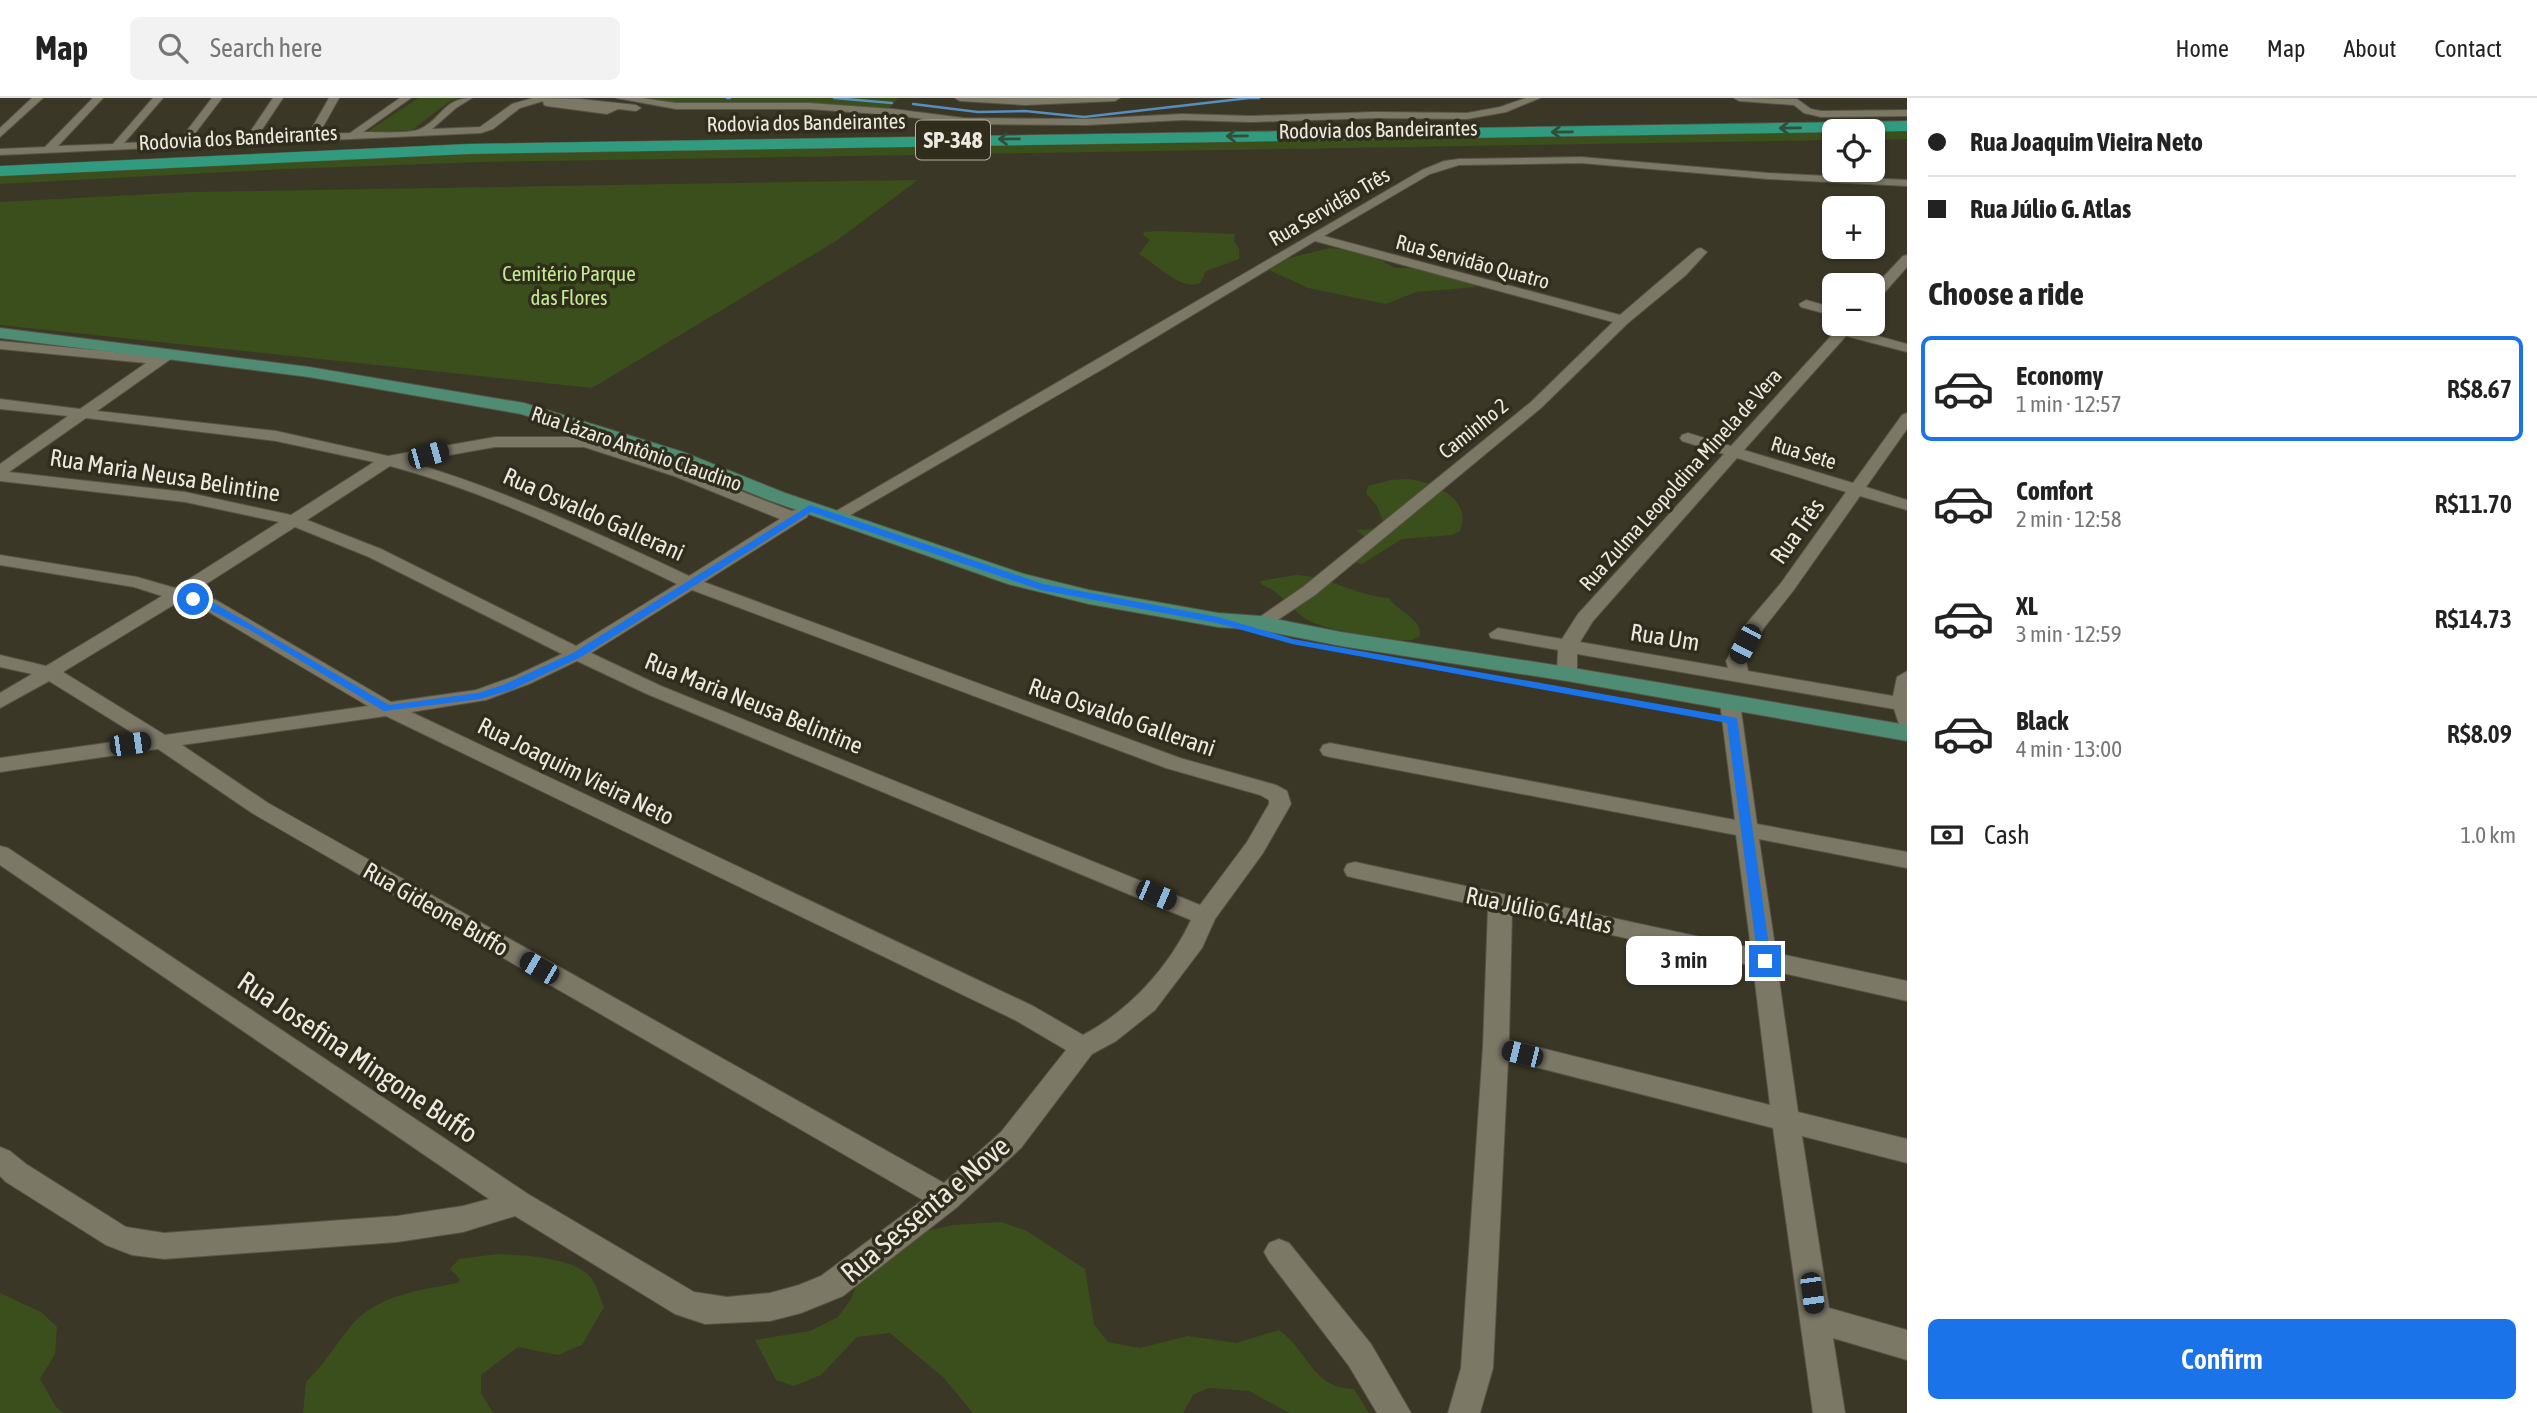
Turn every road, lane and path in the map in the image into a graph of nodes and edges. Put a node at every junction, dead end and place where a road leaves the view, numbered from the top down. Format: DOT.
graph roads {
  1 [pos="38,98"];
  2 [pos="98,98"];
  3 [pos="158,98"];
  4 [pos="217,98"];
  5 [pos="278,98"];
  6 [pos="334,98"];
  7 [pos="406,98"];
  8 [pos="467,98"];
  9 [pos="544,98"];
  10 [pos="905,98"];
  11 [pos="960,98"];
  12 [pos="1112,98"];
  13 [pos="1535,98"];
  14 [pos="1739,98"];
  15 [pos="618,102"];
  16 [pos="1797,102"];
  17 [pos="1838,107"];
  18 [pos="895,110"];
  19 [pos="806,111"];
  20 [pos="1907,113"];
  21 [pos="684,114"];
  22 [pos="715,118"];
  23 [pos="1907,126"];
  24 [pos="422,133"];
  25 [pos="0,134"];
  26 [pos="354,134"];
  27 [pos="313,136"];
  28 [pos="250,139"];
  29 [pos="1907,141"];
  30 [pos="183,142"];
  31 [pos="1885,142"];
  32 [pos="1822,143"];
  33 [pos="117,145"];
  34 [pos="48,149"];
  35 [pos="0,152"];
  36 [pos="0,171"];
  37 [pos="1907,183"];
  38 [pos="0,187"];
  39 [pos="1314,237"];
  40 [pos="1701,252"];
  41 [pos="1907,259"];
  42 [pos="1885,284"];
  43 [pos="1806,304"];
  44 [pos="1822,309"];
  45 [pos="1623,320"];
  46 [pos="0,334"];
  47 [pos="1838,336"];
  48 [pos="1872,336"];
  49 [pos="0,345"];
  50 [pos="1907,348"];
  51 [pos="164,357"];
  52 [pos="0,404"];
  53 [pos="80,414"];
  54 [pos="1907,418"];
  55 [pos="1688,438"];
  56 [pos="629,440"];
  57 [pos="603,447"];
  58 [pos="1735,453"];
  59 [pos="387,461"];
  60 [pos="678,464"];
  61 [pos="0,473"];
  62 [pos="1857,490"];
  63 [pos="1907,505"];
  64 [pos="801,513"];
  65 [pos="834,517"];
  66 [pos="295,521"];
  67 [pos="0,560"];
  68 [pos="689,583"];
  69 [pos="178,594"];
  70 [pos="1218,620"];
  71 [pos="1260,623"];
  72 [pos="1497,634"];
  73 [pos="1568,646"];
  74 [pos="577,655"];
  75 [pos="0,661"];
  76 [pos="48,672"];
  77 [pos="1567,674"];
  78 [pos="1739,674"];
  79 [pos="1907,677"];
  80 [pos="0,702"];
  81 [pos="388,709"];
  82 [pos="1905,710"];
  83 [pos="1732,712"];
  84 [pos="229,731"];
  85 [pos="1907,733"];
  86 [pos="156,741"];
  87 [pos="1330,750"];
  88 [pos="1907,751"];
  89 [pos="0,765"];
  90 [pos="199,765"];
  91 [pos="1268,790"];
  92 [pos="1749,830"];
  93 [pos="0,854"];
  94 [pos="1907,860"];
  95 [pos="1355,870"];
  96 [pos="1500,901"];
  97 [pos="1205,916"];
  98 [pos="1765,961"];
  99 [pos="1907,991"];
  100 [pos="1083,1047"];
  101 [pos="1496,1047"];
  102 [pos="1786,1122"];
  103 [pos="1907,1151"];
  104 [pos="0,1159"];
  105 [pos="946,1199"];
  106 [pos="518,1203"];
  107 [pos="1279,1252"];
  108 [pos="686,1304"];
  109 [pos="1816,1320"];
  110 [pos="1907,1345"];
  111 [pos="1395,1413"];
  112 [pos="1464,1413"];
  113 [pos="1829,1413"];
  1 -- 25 [label="street"];
  2 -- 34 [label="street"];
  3 -- 33 [label="street"];
  4 -- 30 [label="street"];
  5 -- 28 [label="street"];
  6 -- 27 [label="street"];
  7 -- 26 [label="street"];
  8 -- 24 [label="street"];
  9 -- 24 [label="street"];
  10 -- 18 [label="street"];
  11 -- 12 [label="street"];
  13 -- 18 [label="street"];
  14 -- 16 [label="street"];
  15 -- 15 [label="street"];
  15 -- 21 [label="street"];
  16 -- 17 [label="street"];
  16 -- 20 [label="street"];
  18 -- 21 [label="street"];
  19 -- 21 [label="street"];
  21 -- 22 [label="street"];
  23 -- 36 [label="highway, Rodovia dos Bandeirantes / SP-348, one-way"];
  24 -- 26 [label="street"];
  26 -- 27 [label="street"];
  27 -- 28 [label="street"];
  28 -- 30 [label="street"];
  29 -- 31 [label="highway"];
  30 -- 33 [label="street"];
  32 -- 38 [label="highway, Rodovia dos Bandeirantes / SP-348"];
  33 -- 34 [label="street"];
  34 -- 35 [label="street"];
  37 -- 39 [label="street, Rua Servidão Três"];
  39 -- 45 [label="street, Rua Servidão Quatro"];
  39 -- 65 [label="street, Rua Servidão Três"];
  40 -- 45 [label="street, Caminho 2"];
  41 -- 42 [label="street"];
  43 -- 44 [label="street"];
  45 -- 71 [label="street, Caminho 2"];
  46 -- 51 [label="main road, Rua Lázaro Antônio Claudino"];
  47 -- 58 [label="street, Rua Zulma Leopoldina Minela de Vera"];
  48 -- 50 [label="street"];
  49 -- 51 [label="street"];
  51 -- 53 [label="street"];
  51 -- 56 [label="main road, Rua Lázaro Antônio Claudino"];
  52 -- 53 [label="street, Rua Osvaldo Gallerani"];
  53 -- 59 [label="street, Rua Osvaldo Gallerani"];
  53 -- 61 [label="street"];
  54 -- 62 [label="street, Rua Três"];
  55 -- 58 [label="street, Rua Sete"];
  56 -- 57 [label="main road"];
  56 -- 60 [label="main road, Rua Lázaro Antônio Claudino"];
  57 -- 59 [label="street"];
  57 -- 60 [label="street"];
  58 -- 62 [label="street, Rua Sete"];
  58 -- 73 [label="street, Rua Zulma Leopoldina Minela de Vera"];
  59 -- 66 [label="street"];
  59 -- 68 [label="street, Rua Osvaldo Gallerani"];
  60 -- 64 [label="main road, Rua Lázaro Antônio Claudino"];
  61 -- 66 [label="street, Rua Maria Neusa Belintine"];
  62 -- 63 [label="street, Rua Sete"];
  62 -- 78 [label="street, Rua Três"];
  64 -- 65 [label="main road, Rua Lázaro Antônio Claudino"];
  64 -- 68 [label="street"];
  65 -- 70 [label="main road, Rua Lázaro Antônio Claudino"];
  66 -- 69 [label="street"];
  66 -- 74 [label="street, Rua Maria Neusa Belintine"];
  67 -- 69 [label="street, Rua Joaquim Vieira Neto"];
  68 -- 74 [label="street"];
  68 -- 91 [label="street, Rua Osvaldo Gallerani"];
  69 -- 76 [label="street"];
  69 -- 81 [label="street, Rua Joaquim Vieira Neto"];
  70 -- 71 [label="main road, Rua Lázaro Antônio Claudino"];
  70 -- 83 [label="main road, Rua Lázaro Antônio Claudino"];
  71 -- 77 [label="main road, Rua Lázaro Antônio Claudino"];
  72 -- 73 [label="street, Rua Um"];
  73 -- 77 [label="street, Rua Zulma Leopoldina Minela de Vera"];
  73 -- 78 [label="street, Rua Um"];
  74 -- 81 [label="street"];
  74 -- 97 [label="street, Rua Maria Neusa Belintine"];
  75 -- 76 [label="street, Rua Gideone Buffo"];
  76 -- 80 [label="street"];
  76 -- 86 [label="street, Rua Gideone Buffo"];
  77 -- 83 [label="main road, Rua Lázaro Antônio Claudino"];
  78 -- 82 [label="street, Rua Um"];
  79 -- 82 [label="street"];
  81 -- 84 [label="street"];
  81 -- 100 [label="street, Rua Joaquim Vieira Neto"];
  83 -- 85 [label="main road, Rua Lázaro Antônio Claudino"];
  83 -- 88 [label="main road, Rua Lázaro Antônio Claudino"];
  83 -- 92 [label="street"];
  84 -- 86 [label="street"];
  84 -- 90 [label="street"];
  86 -- 89 [label="street"];
  86 -- 90 [label="street, Rua Gideone Buffo"];
  87 -- 92 [label="street"];
  90 -- 105 [label="street, Rua Gideone Buffo"];
  91 -- 97 [label="street, Rua Sessenta e Nove"];
  92 -- 94 [label="street"];
  92 -- 98 [label="street"];
  93 -- 106 [label="street, Rua Josefina Mingone Buffo"];
  95 -- 96 [label="street, Rua Júlio G. Atlas"];
  96 -- 98 [label="street, Rua Júlio G. Atlas"];
  96 -- 101 [label="street"];
  97 -- 100 [label="street, Rua Sessenta e Nove"];
  98 -- 99 [label="street, Rua Júlio G. Atlas"];
  98 -- 102 [label="street"];
  100 -- 105 [label="street, Rua Sessenta e Nove"];
  101 -- 102 [label="street"];
  101 -- 112 [label="street"];
  102 -- 103 [label="street"];
  102 -- 109 [label="street"];
  104 -- 106 [label="street"];
  105 -- 108 [label="street, Rua Sessenta e Nove"];
  106 -- 108 [label="street, Rua Josefina Mingone Buffo"];
  107 -- 111 [label="street"];
  109 -- 110 [label="street"];
  109 -- 113 [label="street"];
}
